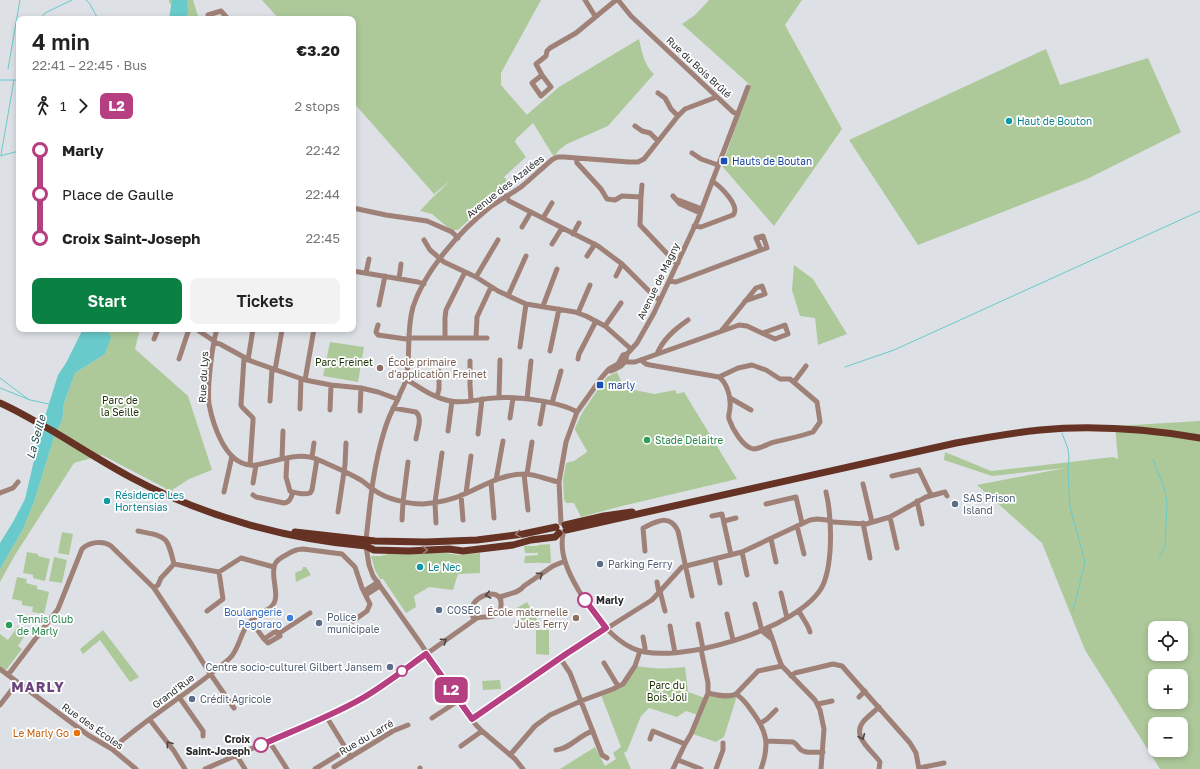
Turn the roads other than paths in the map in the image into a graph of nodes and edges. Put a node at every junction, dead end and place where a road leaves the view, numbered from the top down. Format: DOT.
graph roads {
  1 [pos="585,0"];
  2 [pos="620,1"];
  3 [pos="208,14"];
  4 [pos="225,16"];
  5 [pos="595,16"];
  6 [pos="542,75"];
  7 [pos="748,87"];
  8 [pos="658,94"];
  9 [pos="716,96"];
  10 [pos="737,114"];
  11 [pos="678,116"];
  12 [pos="636,126"];
  13 [pos="658,141"];
  14 [pos="692,153"];
  15 [pos="576,158"];
  16 [pos="718,164"];
  17 [pos="712,181"];
  18 [pos="642,185"];
  19 [pos="506,196"];
  20 [pos="674,196"];
  21 [pos="641,197"];
  22 [pos="552,203"];
  23 [pos="356,208"];
  24 [pos="701,211"];
  25 [pos="531,212"];
  26 [pos="543,218"];
  27 [pos="580,223"];
  28 [pos="694,226"];
  29 [pos="522,227"];
  30 [pos="562,228"];
  31 [pos="573,234"];
  32 [pos="458,238"];
  33 [pos="424,240"];
  34 [pos="498,240"];
  35 [pos="552,244"];
  36 [pos="595,244"];
  37 [pos="761,250"];
  38 [pos="526,256"];
  39 [pos="588,256"];
  40 [pos="439,258"];
  41 [pos="369,260"];
  42 [pos="678,263"];
  43 [pos="401,264"];
  44 [pos="622,264"];
  45 [pos="557,269"];
  46 [pos="356,271"];
  47 [pos="465,272"];
  48 [pos="366,273"];
  49 [pos="385,276"];
  50 [pos="616,276"];
  51 [pos="476,277"];
  52 [pos="399,279"];
  53 [pos="669,281"];
  54 [pos="424,284"];
  55 [pos="590,285"];
  56 [pos="491,287"];
  57 [pos="508,296"];
  58 [pos="660,300"];
  59 [pos="745,301"];
  60 [pos="621,303"];
  61 [pos="526,304"];
  62 [pos="379,305"];
  63 [pos="543,306"];
  64 [pos="559,309"];
  65 [pos="578,312"];
  66 [pos="688,320"];
  67 [pos="596,321"];
  68 [pos="378,325"];
  69 [pos="605,326"];
  70 [pos="721,331"];
  71 [pos="157,332"];
  72 [pos="188,332"];
  73 [pos="200,332"];
  74 [pos="216,332"];
  75 [pos="252,332"];
  76 [pos="282,332"];
  77 [pos="313,332"];
  78 [pos="763,333"];
  79 [pos="408,338"];
  80 [pos="445,338"];
  81 [pos="476,338"];
  82 [pos="487,338"];
  83 [pos="154,339"];
  84 [pos="214,341"];
  85 [pos="520,347"];
  86 [pos="631,349"];
  87 [pos="550,352"];
  88 [pos="657,354"];
  89 [pos="179,359"];
  90 [pos="246,359"];
  91 [pos="578,359"];
  92 [pos="500,360"];
  93 [pos="641,360"];
  94 [pos="470,361"];
  95 [pos="531,361"];
  96 [pos="622,361"];
  97 [pos="806,366"];
  98 [pos="274,369"];
  99 [pos="439,371"];
  100 [pos="561,372"];
  101 [pos="719,377"];
  102 [pos="303,380"];
  103 [pos="406,380"];
  104 [pos="794,382"];
  105 [pos="331,386"];
  106 [pos="361,388"];
  107 [pos="437,397"];
  108 [pos="498,397"];
  109 [pos="513,398"];
  110 [pos="730,398"];
  111 [pos="397,399"];
  112 [pos="527,399"];
  113 [pos="482,400"];
  114 [pos="270,401"];
  115 [pos="452,401"];
  116 [pos="471,401"];
  117 [pos="544,402"];
  118 [pos="0,403"];
  119 [pos="552,404"];
  120 [pos="393,408"];
  121 [pos="300,409"];
  122 [pos="330,410"];
  123 [pos="751,410"];
  124 [pos="360,411"];
  125 [pos="577,412"];
  126 [pos="510,418"];
  127 [pos="540,424"];
  128 [pos="283,431"];
  129 [pos="448,431"];
  130 [pos="478,434"];
  131 [pos="1200,438"];
  132 [pos="416,439"];
  133 [pos="503,441"];
  134 [pos="532,442"];
  135 [pos="314,443"];
  136 [pos="346,443"];
  137 [pos="442,452"];
  138 [pos="232,456"];
  139 [pos="471,456"];
  140 [pos="285,458"];
  141 [pos="315,458"];
  142 [pos="408,462"];
  143 [pos="253,465"];
  144 [pos="344,472"];
  145 [pos="525,474"];
  146 [pos="892,476"];
  147 [pos="496,480"];
  148 [pos="18,482"];
  149 [pos="491,482"];
  150 [pos="559,482"];
  151 [pos="253,483"];
  152 [pos="863,484"];
  153 [pos="372,488"];
  154 [pos="0,492"];
  155 [pos="224,492"];
  156 [pos="293,492"];
  157 [pos="826,492"];
  158 [pos="464,494"];
  159 [pos="253,495"];
  160 [pos="931,495"];
  161 [pos="947,496"];
  162 [pos="917,501"];
  163 [pos="403,502"];
  164 [pos="435,502"];
  165 [pos="766,504"];
  166 [pos="528,510"];
  167 [pos="338,512"];
  168 [pos="712,516"];
  169 [pos="890,517"];
  170 [pos="494,518"];
  171 [pos="736,518"];
  172 [pos="402,520"];
  173 [pos="463,520"];
  174 [pos="724,521"];
  175 [pos="830,521"];
  176 [pos="872,522"];
  177 [pos="436,523"];
  178 [pos="863,523"];
  179 [pos="800,524"];
  180 [pos="922,524"];
  181 [pos="562,529"];
  182 [pos="138,531"];
  183 [pos="771,539"];
  184 [pos="366,543"];
  185 [pos="897,548"];
  186 [pos="645,551"];
  187 [pos="742,552"];
  188 [pos="804,554"];
  189 [pos="731,555"];
  190 [pos="715,558"];
  191 [pos="870,558"];
  192 [pos="565,561"];
  193 [pos="776,562"];
  194 [pos="174,564"];
  195 [pos="685,566"];
  196 [pos="274,567"];
  197 [pos="219,572"];
  198 [pos="746,575"];
  199 [pos="657,582"];
  200 [pos="720,583"];
  201 [pos="379,584"];
  202 [pos="153,586"];
  203 [pos="660,592"];
  204 [pos="365,593"];
  205 [pos="781,593"];
  206 [pos="692,596"];
  207 [pos="500,597"];
  208 [pos="755,604"];
  209 [pos="206,611"];
  210 [pos="665,611"];
  211 [pos="798,611"];
  212 [pos="310,613"];
  213 [pos="727,614"];
  214 [pos="477,618"];
  215 [pos="787,618"];
  216 [pos="251,621"];
  217 [pos="353,621"];
  218 [pos="698,624"];
  219 [pos="670,626"];
  220 [pos="246,627"];
  221 [pos="606,628"];
  222 [pos="768,628"];
  223 [pos="762,630"];
  224 [pos="810,632"];
  225 [pos="260,634"];
  226 [pos="643,637"];
  227 [pos="772,639"];
  228 [pos="733,640"];
  229 [pos="702,649"];
  230 [pos="643,651"];
  231 [pos="675,652"];
  232 [pos="426,654"];
  233 [pos="560,658"];
  234 [pos="604,663"];
  235 [pos="782,666"];
  236 [pos="0,669"];
  237 [pos="210,674"];
  238 [pos="8,675"];
  239 [pos="791,676"];
  240 [pos="17,682"];
  241 [pos="618,686"];
  242 [pos="865,691"];
  243 [pos="708,693"];
  244 [pos="736,694"];
  245 [pos="179,697"];
  246 [pos="859,697"];
  247 [pos="458,701"];
  248 [pos="581,701"];
  249 [pos="832,701"];
  250 [pos="818,704"];
  251 [pos="0,705"];
  252 [pos="879,707"];
  253 [pos="234,708"];
  254 [pos="776,710"];
  255 [pos="326,716"];
  256 [pos="432,718"];
  257 [pos="472,719"];
  258 [pos="150,720"];
  259 [pos="761,723"];
  260 [pos="408,725"];
  261 [pos="482,731"];
  262 [pos="593,731"];
  263 [pos="203,736"];
  264 [pos="650,738"];
  265 [pos="270,741"];
  266 [pos="766,741"];
  267 [pos="723,743"];
  268 [pos="685,744"];
  269 [pos="462,746"];
  270 [pos="112,749"];
  271 [pos="346,750"];
  272 [pos="556,750"];
  273 [pos="823,752"];
  274 [pos="510,755"];
  275 [pos="236,756"];
  276 [pos="351,757"];
  277 [pos="607,758"];
  278 [pos="330,760"];
  279 [pos="678,760"];
  280 [pos="944,763"];
  281 [pos="335,768"];
  282 [pos="136,769"];
  283 [pos="185,769"];
  284 [pos="205,769"];
  285 [pos="245,769"];
  286 [pos="287,769"];
  287 [pos="315,769"];
  288 [pos="523,769"];
  289 [pos="673,769"];
  290 [pos="701,769"];
  291 [pos="716,769"];
  292 [pos="761,769"];
  293 [pos="821,769"];
  294 [pos="879,769"];
  295 [pos="919,769"];
  1 -- 5 [label="street"];
  2 -- 5 [label="street"];
  2 -- 9 [label="street, Rue du Bois Brûlé"];
  3 -- 4 [label="street"];
  5 -- 6 [label="street"];
  7 -- 10 [label="street, Avenue de Magny"];
  8 -- 11 [label="street"];
  9 -- 10 [label="street, Rue du Bois Brûlé"];
  9 -- 11 [label="street, Avenue des Azalées"];
  10 -- 16 [label="street, Avenue de Magny"];
  11 -- 13 [label="street, Avenue des Azalées"];
  12 -- 13 [label="street"];
  13 -- 15 [label="street, Avenue des Azalées"];
  14 -- 16 [label="street"];
  15 -- 19 [label="street, Avenue des Azalées"];
  15 -- 21 [label="street"];
  16 -- 17 [label="street, Avenue de Magny"];
  17 -- 24 [label="street, Avenue de Magny"];
  17 -- 28 [label="street"];
  18 -- 21 [label="street"];
  19 -- 25 [label="street"];
  19 -- 32 [label="street, Avenue des Azalées"];
  20 -- 24 [label="street"];
  21 -- 42 [label="street"];
  22 -- 26 [label="street"];
  23 -- 32 [label="street"];
  24 -- 28 [label="street, Avenue de Magny"];
  25 -- 26 [label="street"];
  25 -- 29 [label="street"];
  26 -- 30 [label="street"];
  27 -- 31 [label="street"];
  28 -- 42 [label="street, Avenue de Magny"];
  30 -- 31 [label="street"];
  30 -- 35 [label="street"];
  31 -- 36 [label="street"];
  32 -- 40 [label="street, Avenue des Azalées"];
  33 -- 40 [label="street"];
  34 -- 51 [label="street"];
  36 -- 39 [label="street"];
  36 -- 44 [label="street"];
  37 -- 53 [label="street"];
  38 -- 57 [label="street"];
  40 -- 47 [label="street"];
  40 -- 54 [label="street, Avenue des Azalées"];
  41 -- 48 [label="street"];
  42 -- 53 [label="street, Avenue de Magny"];
  43 -- 52 [label="street"];
  44 -- 50 [label="street"];
  44 -- 58 [label="street"];
  45 -- 63 [label="street"];
  46 -- 48 [label="street"];
  47 -- 51 [label="street"];
  47 -- 80 [label="street"];
  48 -- 49 [label="street"];
  49 -- 52 [label="street"];
  49 -- 62 [label="street"];
  51 -- 56 [label="street"];
  52 -- 54 [label="street"];
  53 -- 58 [label="street, Avenue de Magny"];
  54 -- 79 [label="street, Avenue des Azalées"];
  55 -- 65 [label="street"];
  56 -- 57 [label="street"];
  56 -- 81 [label="street"];
  57 -- 61 [label="street"];
  58 -- 86 [label="street, Avenue de Magny"];
  59 -- 70 [label="street"];
  60 -- 69 [label="street"];
  61 -- 63 [label="street"];
  61 -- 85 [label="street"];
  63 -- 64 [label="street"];
  64 -- 65 [label="street"];
  64 -- 87 [label="street"];
  65 -- 67 [label="street"];
  66 -- 88 [label="street"];
  67 -- 69 [label="street"];
  67 -- 91 [label="street"];
  68 -- 79 [label="street"];
  69 -- 86 [label="street"];
  70 -- 78 [label="street"];
  70 -- 88 [label="street"];
  71 -- 83 [label="street"];
  72 -- 89 [label="street"];
  73 -- 84 [label="street"];
  74 -- 84 [label="street, Rue du Lys"];
  75 -- 90 [label="street"];
  76 -- 98 [label="street"];
  77 -- 102 [label="street"];
  79 -- 80 [label="street"];
  79 -- 103 [label="street, Avenue des Azalées"];
  80 -- 81 [label="street"];
  81 -- 82 [label="street"];
  84 -- 90 [label="street"];
  84 -- 138 [label="street, Rue du Lys"];
  86 -- 96 [label="street, Avenue de Magny"];
  88 -- 93 [label="street"];
  90 -- 98 [label="street"];
  90 -- 143 [label="street"];
  92 -- 108 [label="street"];
  93 -- 96 [label="street"];
  93 -- 101 [label="street"];
  94 -- 116 [label="street"];
  95 -- 112 [label="street"];
  96 -- 125 [label="street, Avenue de Magny"];
  97 -- 104 [label="street"];
  98 -- 102 [label="street"];
  98 -- 114 [label="street"];
  99 -- 107 [label="street"];
  100 -- 119 [label="street"];
  101 -- 104 [label="street"];
  101 -- 110 [label="street"];
  102 -- 105 [label="street"];
  102 -- 121 [label="street"];
  103 -- 107 [label="street"];
  103 -- 111 [label="street, Avenue des Azalées"];
  104 -- 110 [label="street"];
  105 -- 106 [label="street"];
  105 -- 122 [label="street"];
  106 -- 111 [label="street"];
  106 -- 124 [label="street"];
  107 -- 115 [label="street"];
  108 -- 109 [label="street"];
  108 -- 113 [label="street"];
  109 -- 112 [label="street"];
  109 -- 126 [label="street"];
  110 -- 123 [label="street"];
  111 -- 120 [label="street, Avenue des Azalées"];
  112 -- 117 [label="street"];
  113 -- 116 [label="street"];
  113 -- 130 [label="street"];
  115 -- 116 [label="street"];
  115 -- 129 [label="street"];
  117 -- 119 [label="street"];
  117 -- 127 [label="street"];
  118 -- 184 [label="main road"];
  119 -- 125 [label="street"];
  120 -- 132 [label="street"];
  120 -- 153 [label="street, Avenue des Azalées"];
  125 -- 150 [label="street, Avenue de Magny"];
  128 -- 140 [label="street"];
  131 -- 181 [label="main road"];
  133 -- 147 [label="street"];
  134 -- 145 [label="street"];
  135 -- 141 [label="street"];
  136 -- 144 [label="street"];
  137 -- 164 [label="street"];
  138 -- 143 [label="street, Rue du Lys"];
  138 -- 155 [label="street"];
  139 -- 158 [label="street"];
  140 -- 141 [label="street"];
  140 -- 143 [label="street"];
  140 -- 156 [label="street"];
  141 -- 144 [label="street"];
  141 -- 156 [label="street"];
  142 -- 163 [label="street"];
  143 -- 151 [label="street"];
  144 -- 153 [label="street"];
  144 -- 167 [label="street"];
  145 -- 147 [label="street"];
  145 -- 150 [label="street"];
  145 -- 166 [label="street"];
  146 -- 160 [label="street"];
  147 -- 149 [label="street"];
  148 -- 154 [label="street"];
  149 -- 158 [label="street"];
  149 -- 170 [label="street"];
  150 -- 181 [label="street, Avenue de Magny"];
  152 -- 176 [label="street"];
  153 -- 163 [label="street"];
  153 -- 184 [label="street, Avenue des Azalées"];
  156 -- 159 [label="street"];
  157 -- 175 [label="street"];
  158 -- 164 [label="street"];
  158 -- 173 [label="street"];
  160 -- 161 [label="street"];
  160 -- 162 [label="street"];
  162 -- 169 [label="street"];
  162 -- 180 [label="street"];
  163 -- 164 [label="street"];
  163 -- 172 [label="street"];
  164 -- 177 [label="street"];
  165 -- 179 [label="street"];
  168 -- 174 [label="street"];
  169 -- 176 [label="street"];
  169 -- 185 [label="street"];
  171 -- 174 [label="street"];
  174 -- 189 [label="street"];
  175 -- 178 [label="street"];
  175 -- 179 [label="street"];
  175 -- 211 [label="street"];
  176 -- 178 [label="street"];
  178 -- 191 [label="street"];
  179 -- 183 [label="street"];
  179 -- 188 [label="street"];
  181 -- 184 [label="main road"];
  181 -- 192 [label="street, Avenue de Magny"];
  182 -- 194 [label="street"];
  183 -- 187 [label="street"];
  183 -- 193 [label="street"];
  184 -- 201 [label="street, Avenue des Azalées"];
  186 -- 195 [label="street"];
  187 -- 189 [label="street"];
  187 -- 198 [label="street"];
  189 -- 190 [label="street"];
  190 -- 195 [label="street"];
  190 -- 200 [label="street"];
  207 -- 192 [label="street, one-way"];
  192 -- 221 [label="street, Avenue de Magny"];
  194 -- 197 [label="street"];
  194 -- 202 [label="street"];
  195 -- 203 [label="street"];
  195 -- 206 [label="street"];
  196 -- 197 [label="street"];
  196 -- 204 [label="street"];
  196 -- 216 [label="street, Grand'Rue"];
  197 -- 209 [label="street"];
  199 -- 203 [label="street"];
  201 -- 204 [label="street"];
  201 -- 232 [label="street, Avenue des Azalées"];
  202 -- 237 [label="street"];
  202 -- 238 [label="street"];
  203 -- 210 [label="street"];
  203 -- 221 [label="street"];
  204 -- 217 [label="street"];
  205 -- 215 [label="street"];
  207 -- 214 [label="street"];
  207 -- 214 [label="street, one-way"];
  208 -- 223 [label="street"];
  211 -- 215 [label="street"];
  211 -- 224 [label="street"];
  212 -- 225 [label="street"];
  213 -- 228 [label="street"];
  232 -- 214 [label="street, one-way"];
  215 -- 222 [label="street"];
  216 -- 220 [label="street, Grand'Rue"];
  216 -- 225 [label="street"];
  218 -- 229 [label="street"];
  219 -- 231 [label="street"];
  220 -- 225 [label="street"];
  220 -- 237 [label="street, Grand'Rue"];
  221 -- 230 [label="street, Avenue de Magny"];
  221 -- 233 [label="street"];
  222 -- 223 [label="street"];
  222 -- 227 [label="street"];
  223 -- 227 [label="street"];
  223 -- 228 [label="street"];
  226 -- 230 [label="street"];
  227 -- 235 [label="street"];
  228 -- 229 [label="street"];
  229 -- 231 [label="street"];
  229 -- 243 [label="street"];
  230 -- 231 [label="street"];
  230 -- 241 [label="street"];
  232 -- 247 [label="street, Avenue des Azalées"];
  232 -- 255 [label="street"];
  233 -- 248 [label="street"];
  233 -- 257 [label="street"];
  234 -- 241 [label="street"];
  235 -- 239 [label="street"];
  235 -- 244 [label="street"];
  236 -- 238 [label="street, Rue des Écoles"];
  237 -- 245 [label="street, Grand'Rue"];
  237 -- 253 [label="street"];
  238 -- 240 [label="street, Rue des Écoles"];
  239 -- 242 [label="street"];
  239 -- 250 [label="street"];
  240 -- 251 [label="street"];
  240 -- 270 [label="street, Rue des Écoles"];
  241 -- 248 [label="street"];
  242 -- 246 [label="street"];
  242 -- 252 [label="street"];
  243 -- 244 [label="street"];
  243 -- 268 [label="street"];
  244 -- 259 [label="street"];
  245 -- 258 [label="street, Grand'Rue"];
  245 -- 263 [label="street"];
  247 -- 256 [label="street"];
  247 -- 257 [label="street, Avenue des Azalées"];
  248 -- 262 [label="street"];
  248 -- 274 [label="street"];
  249 -- 250 [label="street"];
  250 -- 273 [label="street"];
  252 -- 294 [label="street, one-way"];
  252 -- 295 [label="street"];
  254 -- 259 [label="street"];
  255 -- 265 [label="street"];
  255 -- 271 [label="street"];
  257 -- 261 [label="street, Avenue des Azalées"];
  258 -- 270 [label="street, Grand'Rue"];
  283 -- 258 [label="street, one-way"];
  259 -- 266 [label="street"];
  260 -- 276 [label="street, Rue du Larré"];
  261 -- 269 [label="street"];
  261 -- 274 [label="street, Avenue des Azalées"];
  262 -- 272 [label="street"];
  262 -- 277 [label="street"];
  264 -- 268 [label="street"];
  265 -- 275 [label="street"];
  265 -- 286 [label="street"];
  266 -- 273 [label="street"];
  266 -- 292 [label="street"];
  267 -- 291 [label="street"];
  268 -- 279 [label="street"];
  270 -- 282 [label="street, Rue des Écoles"];
  271 -- 276 [label="street"];
  271 -- 278 [label="street"];
  273 -- 293 [label="street"];
  274 -- 288 [label="street, Avenue des Azalées"];
  275 -- 284 [label="street"];
  275 -- 285 [label="street"];
  276 -- 281 [label="street, Rue du Larré"];
  278 -- 281 [label="street, Rue du Larré"];
  278 -- 287 [label="street"];
  279 -- 289 [label="street"];
  279 -- 290 [label="street"];
  280 -- 295 [label="street"];
}
